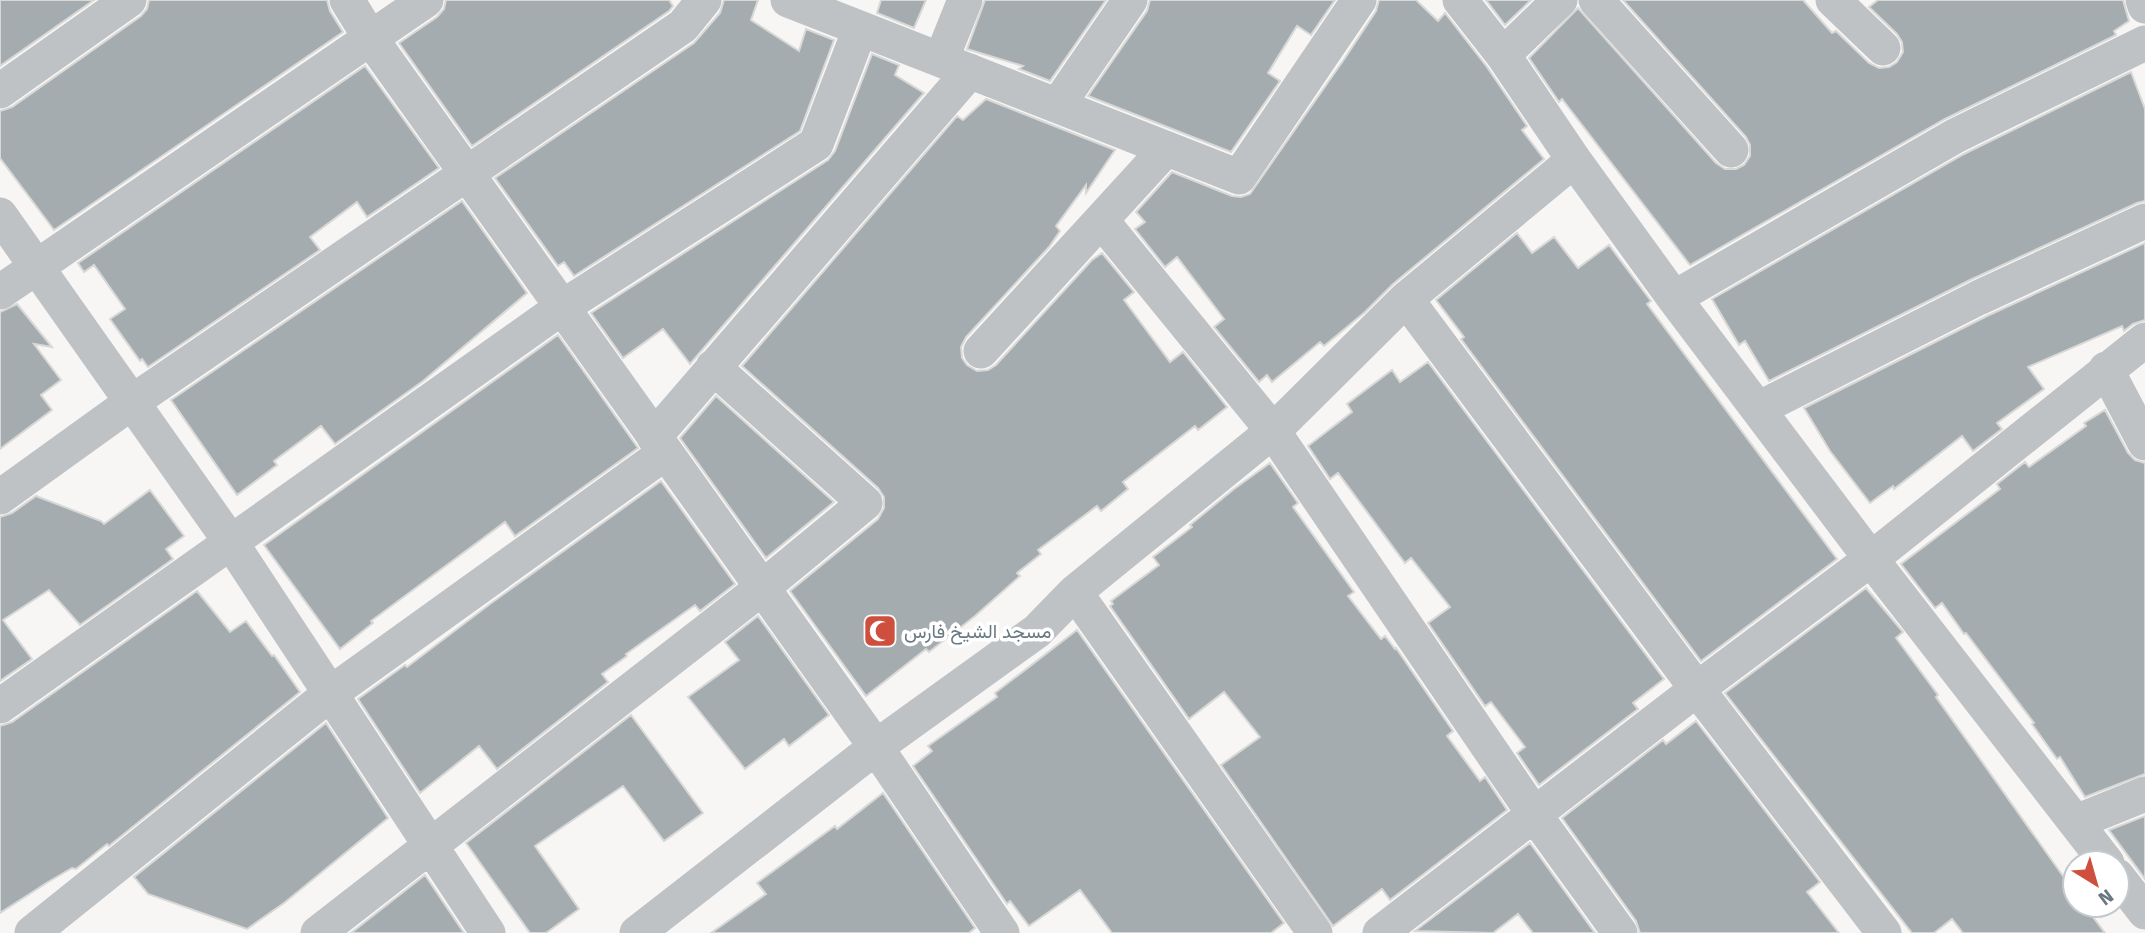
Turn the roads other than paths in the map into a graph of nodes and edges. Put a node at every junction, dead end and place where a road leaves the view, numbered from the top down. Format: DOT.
graph roads {
  1 [pos="129,0"];
  2 [pos="347,0"];
  3 [pos="426,0"];
  4 [pos="704,0"];
  5 [pos="788,0"];
  6 [pos="965,0"];
  7 [pos="1129,0"];
  8 [pos="1359,0"];
  9 [pos="1460,0"];
  10 [pos="1560,0"];
  11 [pos="1597,0"];
  12 [pos="2143,0"];
  13 [pos="1841,2"];
  14 [pos="2145,6"];
  15 [pos="860,29"];
  16 [pos="371,39"];
  17 [pos="2145,43"];
  18 [pos="1883,48"];
  19 [pos="1503,55"];
  20 [pos="956,66"];
  21 [pos="0,92"];
  22 [pos="1058,105"];
  23 [pos="1166,149"];
  24 [pos="1731,150"];
  25 [pos="1574,160"];
  26 [pos="468,173"];
  27 [pos="0,215"];
  28 [pos="1101,220"];
  29 [pos="2145,221"];
  30 [pos="36,267"];
  31 [pos="0,292"];
  32 [pos="1674,298"];
  33 [pos="1406,299"];
  34 [pos="561,308"];
  35 [pos="2145,340"];
  36 [pos="981,351"];
  37 [pos="713,367"];
  38 [pos="2106,369"];
  39 [pos="132,402"];
  40 [pos="1758,410"];
  41 [pos="1273,430"];
  42 [pos="2145,443"];
  43 [pos="659,445"];
  44 [pos="0,497"];
  45 [pos="230,541"];
  46 [pos="1871,559"];
  47 [pos="762,588"];
  48 [pos="1075,592"];
  49 [pos="1697,689"];
  50 [pos="331,693"];
  51 [pos="0,706"];
  52 [pos="876,747"];
  53 [pos="2145,794"];
  54 [pos="1534,814"];
  55 [pos="2076,822"];
  56 [pos="430,847"];
  57 [pos="2096,849"];
  58 [pos="2131,894"];
  59 [pos="2145,912"];
  60 [pos="32,933"];
  61 [pos="318,933"];
  62 [pos="488,933"];
  63 [pos="637,933"];
  64 [pos="1002,933"];
  65 [pos="1315,933"];
  66 [pos="1380,933"];
  67 [pos="1620,933"];
  68 [pos="1884,933"];
  1 -- 21 [label="street"];
  2 -- 16 [label="street"];
  3 -- 16 [label="street"];
  4 -- 26 [label="street"];
  5 -- 15 [label="street"];
  6 -- 20 [label="street"];
  7 -- 22 [label="street"];
  8 -- 23 [label="street"];
  9 -- 19 [label="street"];
  10 -- 19 [label="street"];
  11 -- 24 [label="street"];
  12 -- 14 [label="street"];
  13 -- 18 [label="street"];
  15 -- 20 [label="street"];
  15 -- 34 [label="street"];
  16 -- 26 [label="street"];
  16 -- 30 [label="street"];
  17 -- 32 [label="street"];
  19 -- 25 [label="street"];
  20 -- 22 [label="street"];
  20 -- 37 [label="street"];
  22 -- 23 [label="street"];
  23 -- 28 [label="street"];
  25 -- 32 [label="street"];
  25 -- 33 [label="street"];
  26 -- 34 [label="street"];
  26 -- 39 [label="street"];
  27 -- 30 [label="street"];
  28 -- 36 [label="street"];
  28 -- 41 [label="street"];
  29 -- 40 [label="street"];
  30 -- 31 [label="street"];
  30 -- 39 [label="street"];
  32 -- 40 [label="street"];
  33 -- 41 [label="street"];
  33 -- 49 [label="street"];
  34 -- 43 [label="street"];
  34 -- 45 [label="street"];
  35 -- 38 [label="street"];
  37 -- 43 [label="street"];
  37 -- 47 [label="street"];
  38 -- 42 [label="street"];
  38 -- 46 [label="street"];
  39 -- 44 [label="street"];
  39 -- 45 [label="street"];
  40 -- 46 [label="street"];
  41 -- 48 [label="street"];
  41 -- 54 [label="street"];
  43 -- 47 [label="street"];
  43 -- 50 [label="street"];
  45 -- 50 [label="street"];
  45 -- 51 [label="street"];
  46 -- 49 [label="street"];
  46 -- 55 [label="street"];
  47 -- 52 [label="street"];
  47 -- 56 [label="street"];
  48 -- 52 [label="street"];
  48 -- 65 [label="street"];
  49 -- 54 [label="street"];
  49 -- 68 [label="street"];
  50 -- 56 [label="street"];
  50 -- 60 [label="street"];
  52 -- 63 [label="street"];
  52 -- 64 [label="street"];
  53 -- 55 [label="street"];
  54 -- 66 [label="street"];
  54 -- 67 [label="street"];
  55 -- 57 [label="street"];
  56 -- 61 [label="street"];
  56 -- 62 [label="street"];
  58 -- 59 [label="street"];
}
